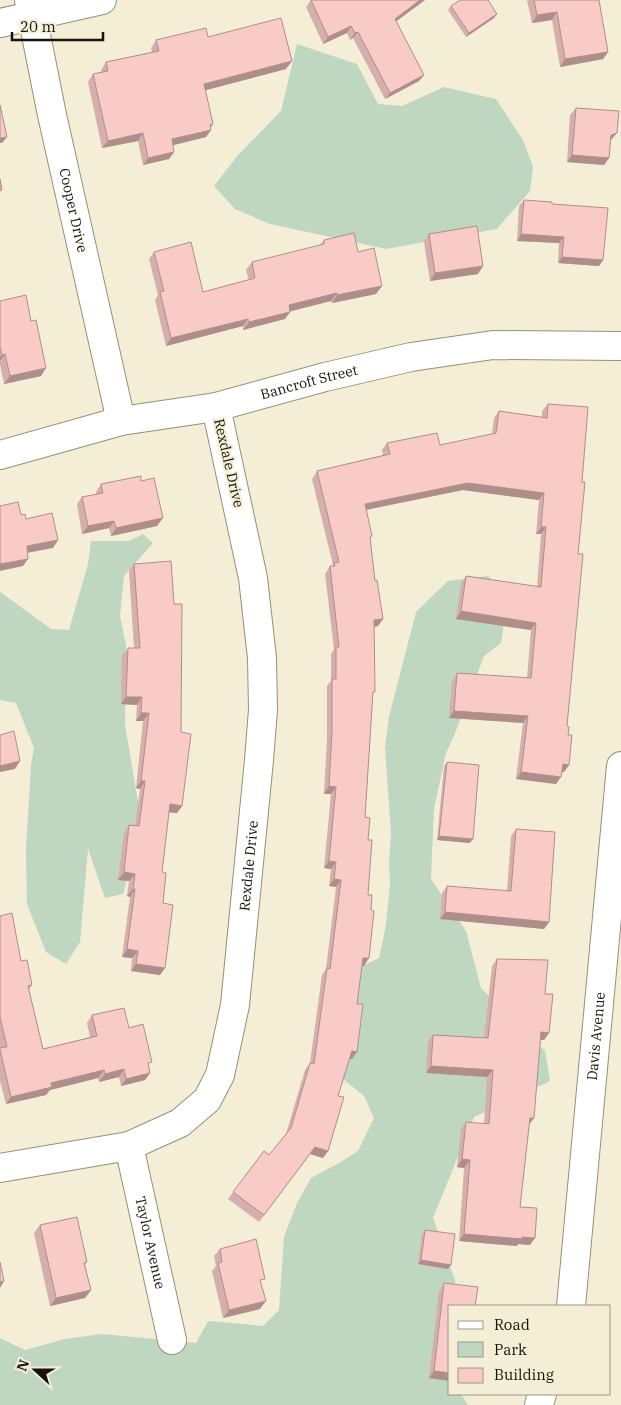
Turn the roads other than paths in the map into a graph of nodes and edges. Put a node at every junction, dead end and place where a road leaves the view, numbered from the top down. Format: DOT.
graph roads {
  1 [pos="102,0"];
  2 [pos="31,8"];
  3 [pos="0,23"];
  4 [pos="621,346"];
  5 [pos="216,407"];
  6 [pos="122,421"];
  7 [pos="0,455"];
  8 [pos="621,766"];
  9 [pos="129,1146"];
  10 [pos="0,1168"];
  11 [pos="571,1305"];
  12 [pos="172,1340"];
  1 -- 2 [label="street"];
  2 -- 3 [label="street"];
  2 -- 6 [label="street, Cooper Drive"];
  4 -- 5 [label="street, Bancroft Street"];
  5 -- 6 [label="street, Bancroft Street"];
  5 -- 9 [label="street, Rexdale Drive"];
  6 -- 7 [label="street, Bancroft Street"];
  8 -- 11 [label="street, Davis Avenue"];
  9 -- 10 [label="street, Rexdale Drive"];
  9 -- 12 [label="street, Taylor Avenue"];
}
